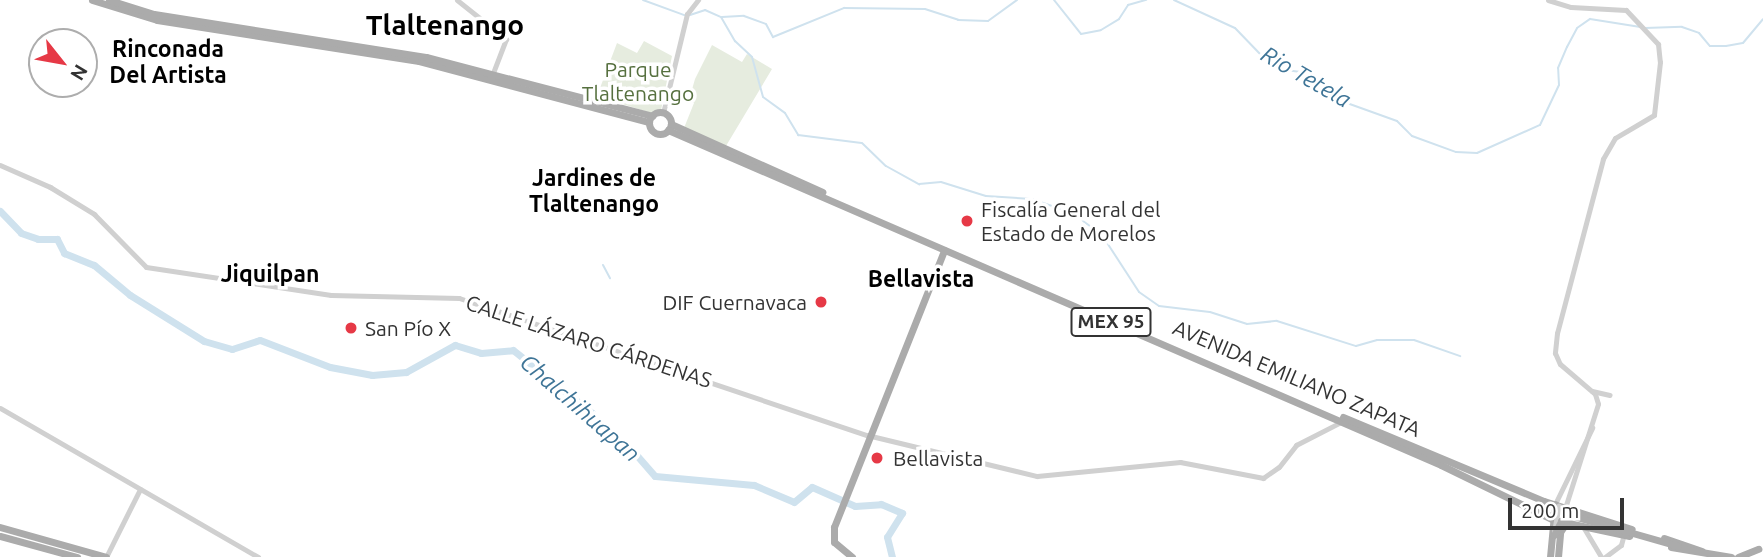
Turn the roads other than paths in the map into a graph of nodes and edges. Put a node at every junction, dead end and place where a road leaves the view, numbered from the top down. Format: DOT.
graph roads {
  1 [pos="92,0"];
  2 [pos="109,0"];
  3 [pos="698,0"];
  4 [pos="1548,0"];
  5 [pos="459,1"];
  6 [pos="315,40"];
  7 [pos="492,75"];
  8 [pos="663,113"];
  9 [pos="650,119"];
  10 [pos="670,127"];
  11 [pos="0,165"];
  12 [pos="811,190"];
  13 [pos="944,250"];
  14 [pos="1009,276"];
  15 [pos="1592,391"];
  16 [pos="1610,395"];
  17 [pos="0,408"];
  18 [pos="1344,420"];
  19 [pos="1592,428"];
  20 [pos="871,434"];
  21 [pos="1443,460"];
  22 [pos="140,489"];
  23 [pos="1542,505"];
  24 [pos="1555,505"];
  25 [pos="1565,508"];
  26 [pos="1550,515"];
  27 [pos="1587,515"];
  28 [pos="1580,522"];
  29 [pos="0,527"];
  30 [pos="832,527"];
  31 [pos="1558,530"];
  32 [pos="1624,531"];
  33 [pos="0,536"];
  34 [pos="1758,549"];
  35 [pos="1703,552"];
  36 [pos="77,557"];
  37 [pos="106,557"];
  38 [pos="258,557"];
  39 [pos="845,557"];
  40 [pos="852,557"];
  41 [pos="1554,557"];
  42 [pos="1603,557"];
  43 [pos="1731,557"];
  44 [pos="1738,557"];
  1 -- 6 [label="main road"];
  2 -- 6 [label="main road"];
  3 -- 8 [label="street"];
  4 -- 15 [label="street"];
  5 -- 7 [label="street"];
  6 -- 7 [label="main road"];
  7 -- 9 [label="main road"];
  8 -- 9 [label="main road"];
  8 -- 10 [label="main road"];
  9 -- 10 [label="main road, AVENIDA EMILIANO ZAPATA"];
  10 -- 12 [label="main road, AVENIDA EMILIANO ZAPATA / MEX 95"];
  11 -- 20 [label="street, CALLE LÁZARO CÁRDENAS"];
  12 -- 13 [label="main road, AVENIDA EMILIANO ZAPATA / MEX 95"];
  12 -- 14 [label="main road, AVENIDA EMILIANO ZAPATA / MEX 95"];
  13 -- 14 [label="main road, AVENIDA EMILIANO ZAPATA / MEX 95"];
  13 -- 20 [label="main road"];
  14 -- 18 [label="main road, AVENIDA EMILIANO ZAPATA / MEX 95"];
  15 -- 16 [label="street"];
  15 -- 19 [label="street"];
  17 -- 22 [label="street"];
  18 -- 20 [label="street, CALLE LÁZARO CÁRDENAS"];
  18 -- 21 [label="main road, AVENIDA EMILIANO ZAPATA / MEX 95"];
  18 -- 26 [label="main road, AVENIDA EMILIANO ZAPATA / MEX 95"];
  19 -- 24 [label="street"];
  19 -- 25 [label="street"];
  19 -- 31 [label="street, bridge"];
  20 -- 30 [label="main road"];
  21 -- 23 [label="main road"];
  21 -- 24 [label="main road, AVENIDA EMILIANO ZAPATA / MEX 95"];
  22 -- 37 [label="street"];
  22 -- 38 [label="street"];
  24 -- 25 [label="main road, AVENIDA EMILIANO ZAPATA / MEX 95"];
  24 -- 26 [label="main road"];
  25 -- 26 [label="main road"];
  25 -- 27 [label="main road, MEX 95"];
  25 -- 31 [label="main road"];
  26 -- 31 [label="main road, MEX 95"];
  26 -- 31 [label="main road"];
  27 -- 28 [label="main road"];
  27 -- 32 [label="main road, MEX 95"];
  28 -- 31 [label="main road, MEX 95"];
  28 -- 32 [label="main road, MEX 95"];
  28 -- 42 [label="street"];
  29 -- 37 [label="main road"];
  30 -- 39 [label="main road"];
  30 -- 40 [label="main road"];
  31 -- 35 [label="main road, bridge"];
  31 -- 41 [label="main road"];
  32 -- 35 [label="main road, MEX 95"];
  32 -- 42 [label="street"];
  33 -- 36 [label="main road"];
  34 -- 44 [label="main road"];
  35 -- 43 [label="main road, MEX 95"];
}
